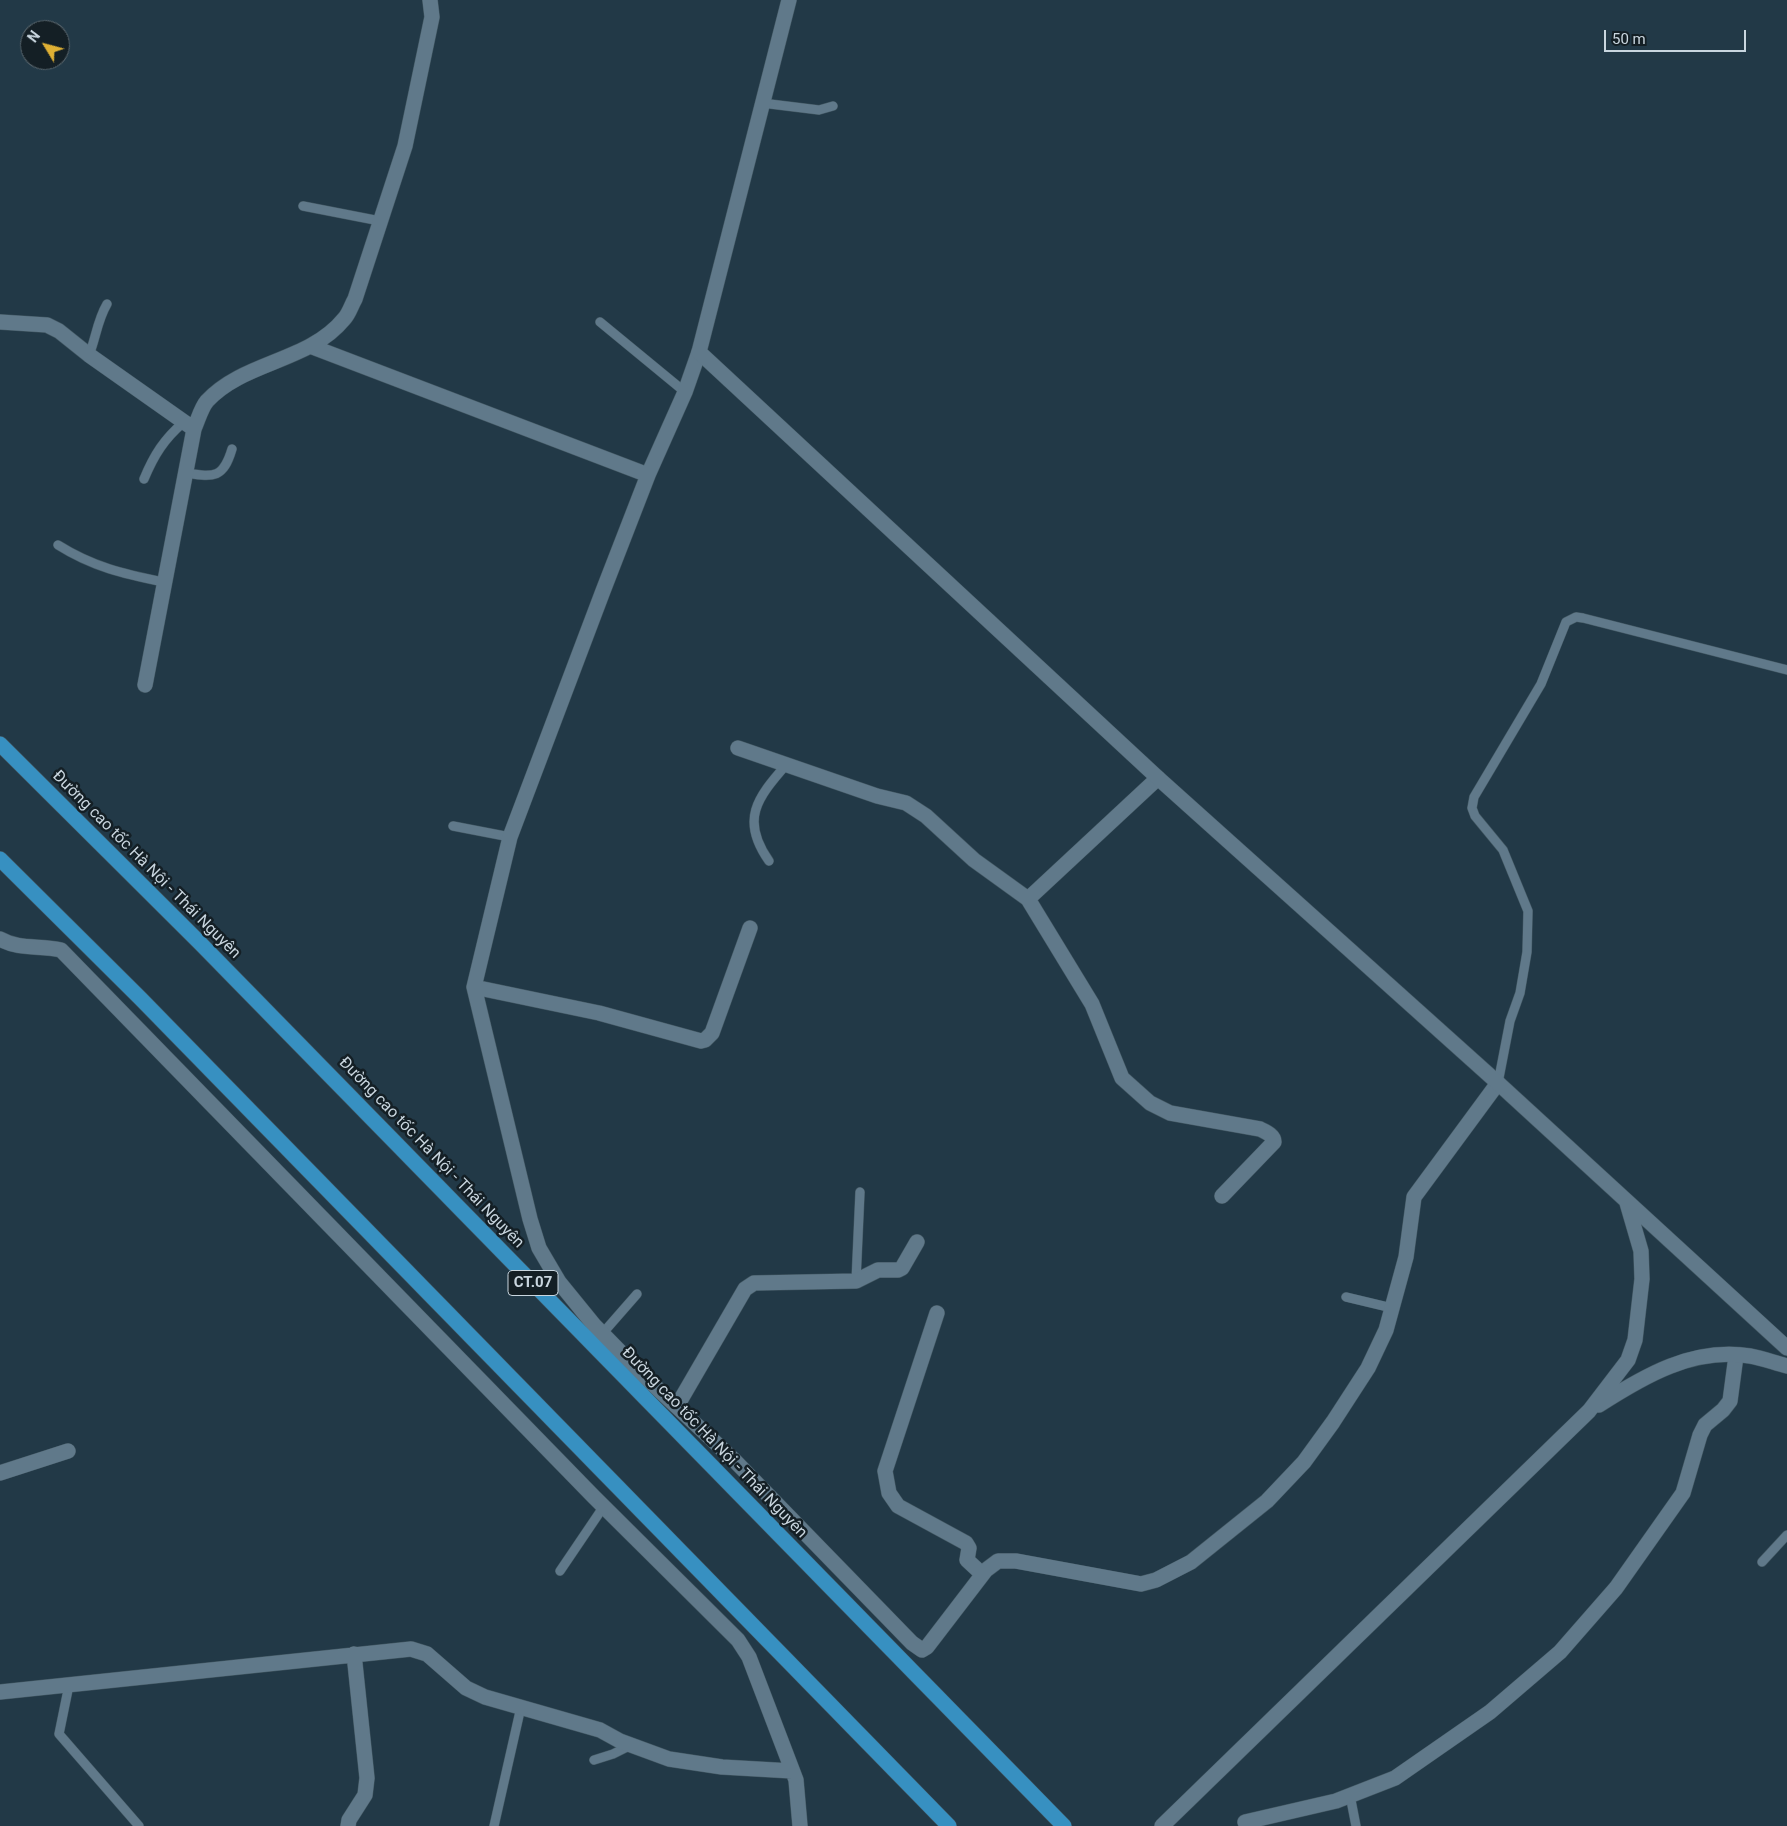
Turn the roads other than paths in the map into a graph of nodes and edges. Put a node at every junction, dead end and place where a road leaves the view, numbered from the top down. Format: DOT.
graph roads {
  1 [pos="430,0"];
  2 [pos="789,0"];
  3 [pos="762,103"];
  4 [pos="833,106"];
  5 [pos="303,206"];
  6 [pos="380,221"];
  7 [pos="107,304"];
  8 [pos="0,322"];
  9 [pos="600,322"];
  10 [pos="310,346"];
  11 [pos="699,352"];
  12 [pos="88,355"];
  13 [pos="685,392"];
  14 [pos="189,425"];
  15 [pos="232,448"];
  16 [pos="185,473"];
  17 [pos="648,475"];
  18 [pos="144,479"];
  19 [pos="58,545"];
  20 [pos="164,582"];
  21 [pos="1787,670"];
  22 [pos="144,686"];
  23 [pos="0,744"];
  24 [pos="738,748"];
  25 [pos="786,764"];
  26 [pos="1158,778"];
  27 [pos="453,826"];
  28 [pos="510,837"];
  29 [pos="0,859"];
  30 [pos="768,861"];
  31 [pos="1028,899"];
  32 [pos="750,928"];
  33 [pos="0,939"];
  34 [pos="474,988"];
  35 [pos="1498,1084"];
  36 [pos="860,1192"];
  37 [pos="1222,1196"];
  38 [pos="1627,1203"];
  39 [pos="917,1242"];
  40 [pos="856,1281"];
  41 [pos="637,1294"];
  42 [pos="1346,1296"];
  43 [pos="1392,1308"];
  44 [pos="937,1313"];
  45 [pos="602,1334"];
  46 [pos="1787,1348"];
  47 [pos="1736,1356"];
  48 [pos="1787,1366"];
  49 [pos="678,1406"];
  50 [pos="1589,1411"];
  51 [pos="68,1451"];
  52 [pos="0,1473"];
  53 [pos="604,1506"];
  54 [pos="1787,1536"];
  55 [pos="1762,1562"];
  56 [pos="560,1571"];
  57 [pos="982,1574"];
  58 [pos="354,1654"];
  59 [pos="69,1684"];
  60 [pos="0,1692"];
  61 [pos="521,1707"];
  62 [pos="631,1745"];
  63 [pos="594,1760"];
  64 [pos="792,1771"];
  65 [pos="1350,1795"];
  66 [pos="1273,1821"];
  67 [pos="1245,1822"];
  68 [pos="139,1826"];
  69 [pos="348,1826"];
  70 [pos="494,1826"];
  71 [pos="800,1826"];
  72 [pos="949,1826"];
  73 [pos="1064,1826"];
  74 [pos="1162,1826"];
  75 [pos="1356,1826"];
  1 -- 6 [label="street"];
  2 -- 3 [label="street"];
  3 -- 4 [label="lane"];
  3 -- 11 [label="street"];
  5 -- 6 [label="lane"];
  6 -- 10 [label="street"];
  7 -- 12 [label="lane"];
  8 -- 12 [label="street"];
  9 -- 13 [label="lane"];
  10 -- 14 [label="street"];
  10 -- 17 [label="street"];
  11 -- 13 [label="street"];
  11 -- 26 [label="street"];
  12 -- 14 [label="street"];
  13 -- 17 [label="street"];
  14 -- 16 [label="street"];
  14 -- 18 [label="lane"];
  15 -- 16 [label="lane"];
  16 -- 20 [label="street"];
  17 -- 28 [label="street"];
  19 -- 20 [label="lane"];
  20 -- 22 [label="street"];
  21 -- 35 [label="lane"];
  23 -- 73 [label="highway, Đường cao tốc Hà Nội - Thái Nguyên / CT.07"];
  24 -- 25 [label="street"];
  25 -- 30 [label="lane"];
  25 -- 31 [label="street"];
  26 -- 31 [label="street"];
  26 -- 35 [label="street"];
  27 -- 28 [label="lane"];
  28 -- 34 [label="street"];
  29 -- 72 [label="highway"];
  31 -- 37 [label="street"];
  32 -- 34 [label="street"];
  33 -- 53 [label="street"];
  34 -- 45 [label="street"];
  35 -- 38 [label="street"];
  35 -- 43 [label="street"];
  36 -- 40 [label="lane"];
  38 -- 46 [label="street"];
  38 -- 50 [label="street"];
  39 -- 40 [label="street"];
  40 -- 49 [label="street"];
  41 -- 45 [label="lane"];
  42 -- 43 [label="lane"];
  43 -- 57 [label="street"];
  44 -- 57 [label="street"];
  45 -- 49 [label="street"];
  47 -- 48 [label="street"];
  47 -- 50 [label="street"];
  47 -- 65 [label="street"];
  49 -- 57 [label="street"];
  50 -- 74 [label="street"];
  51 -- 52 [label="street"];
  53 -- 56 [label="lane"];
  53 -- 64 [label="street"];
  54 -- 55 [label="lane"];
  58 -- 59 [label="street"];
  58 -- 61 [label="street"];
  58 -- 69 [label="street"];
  59 -- 60 [label="street"];
  59 -- 68 [label="lane"];
  61 -- 62 [label="street"];
  61 -- 70 [label="lane"];
  62 -- 63 [label="lane"];
  62 -- 64 [label="street"];
  64 -- 71 [label="street"];
  65 -- 66 [label="street"];
  65 -- 75 [label="lane"];
  66 -- 67 [label="street"];
}
